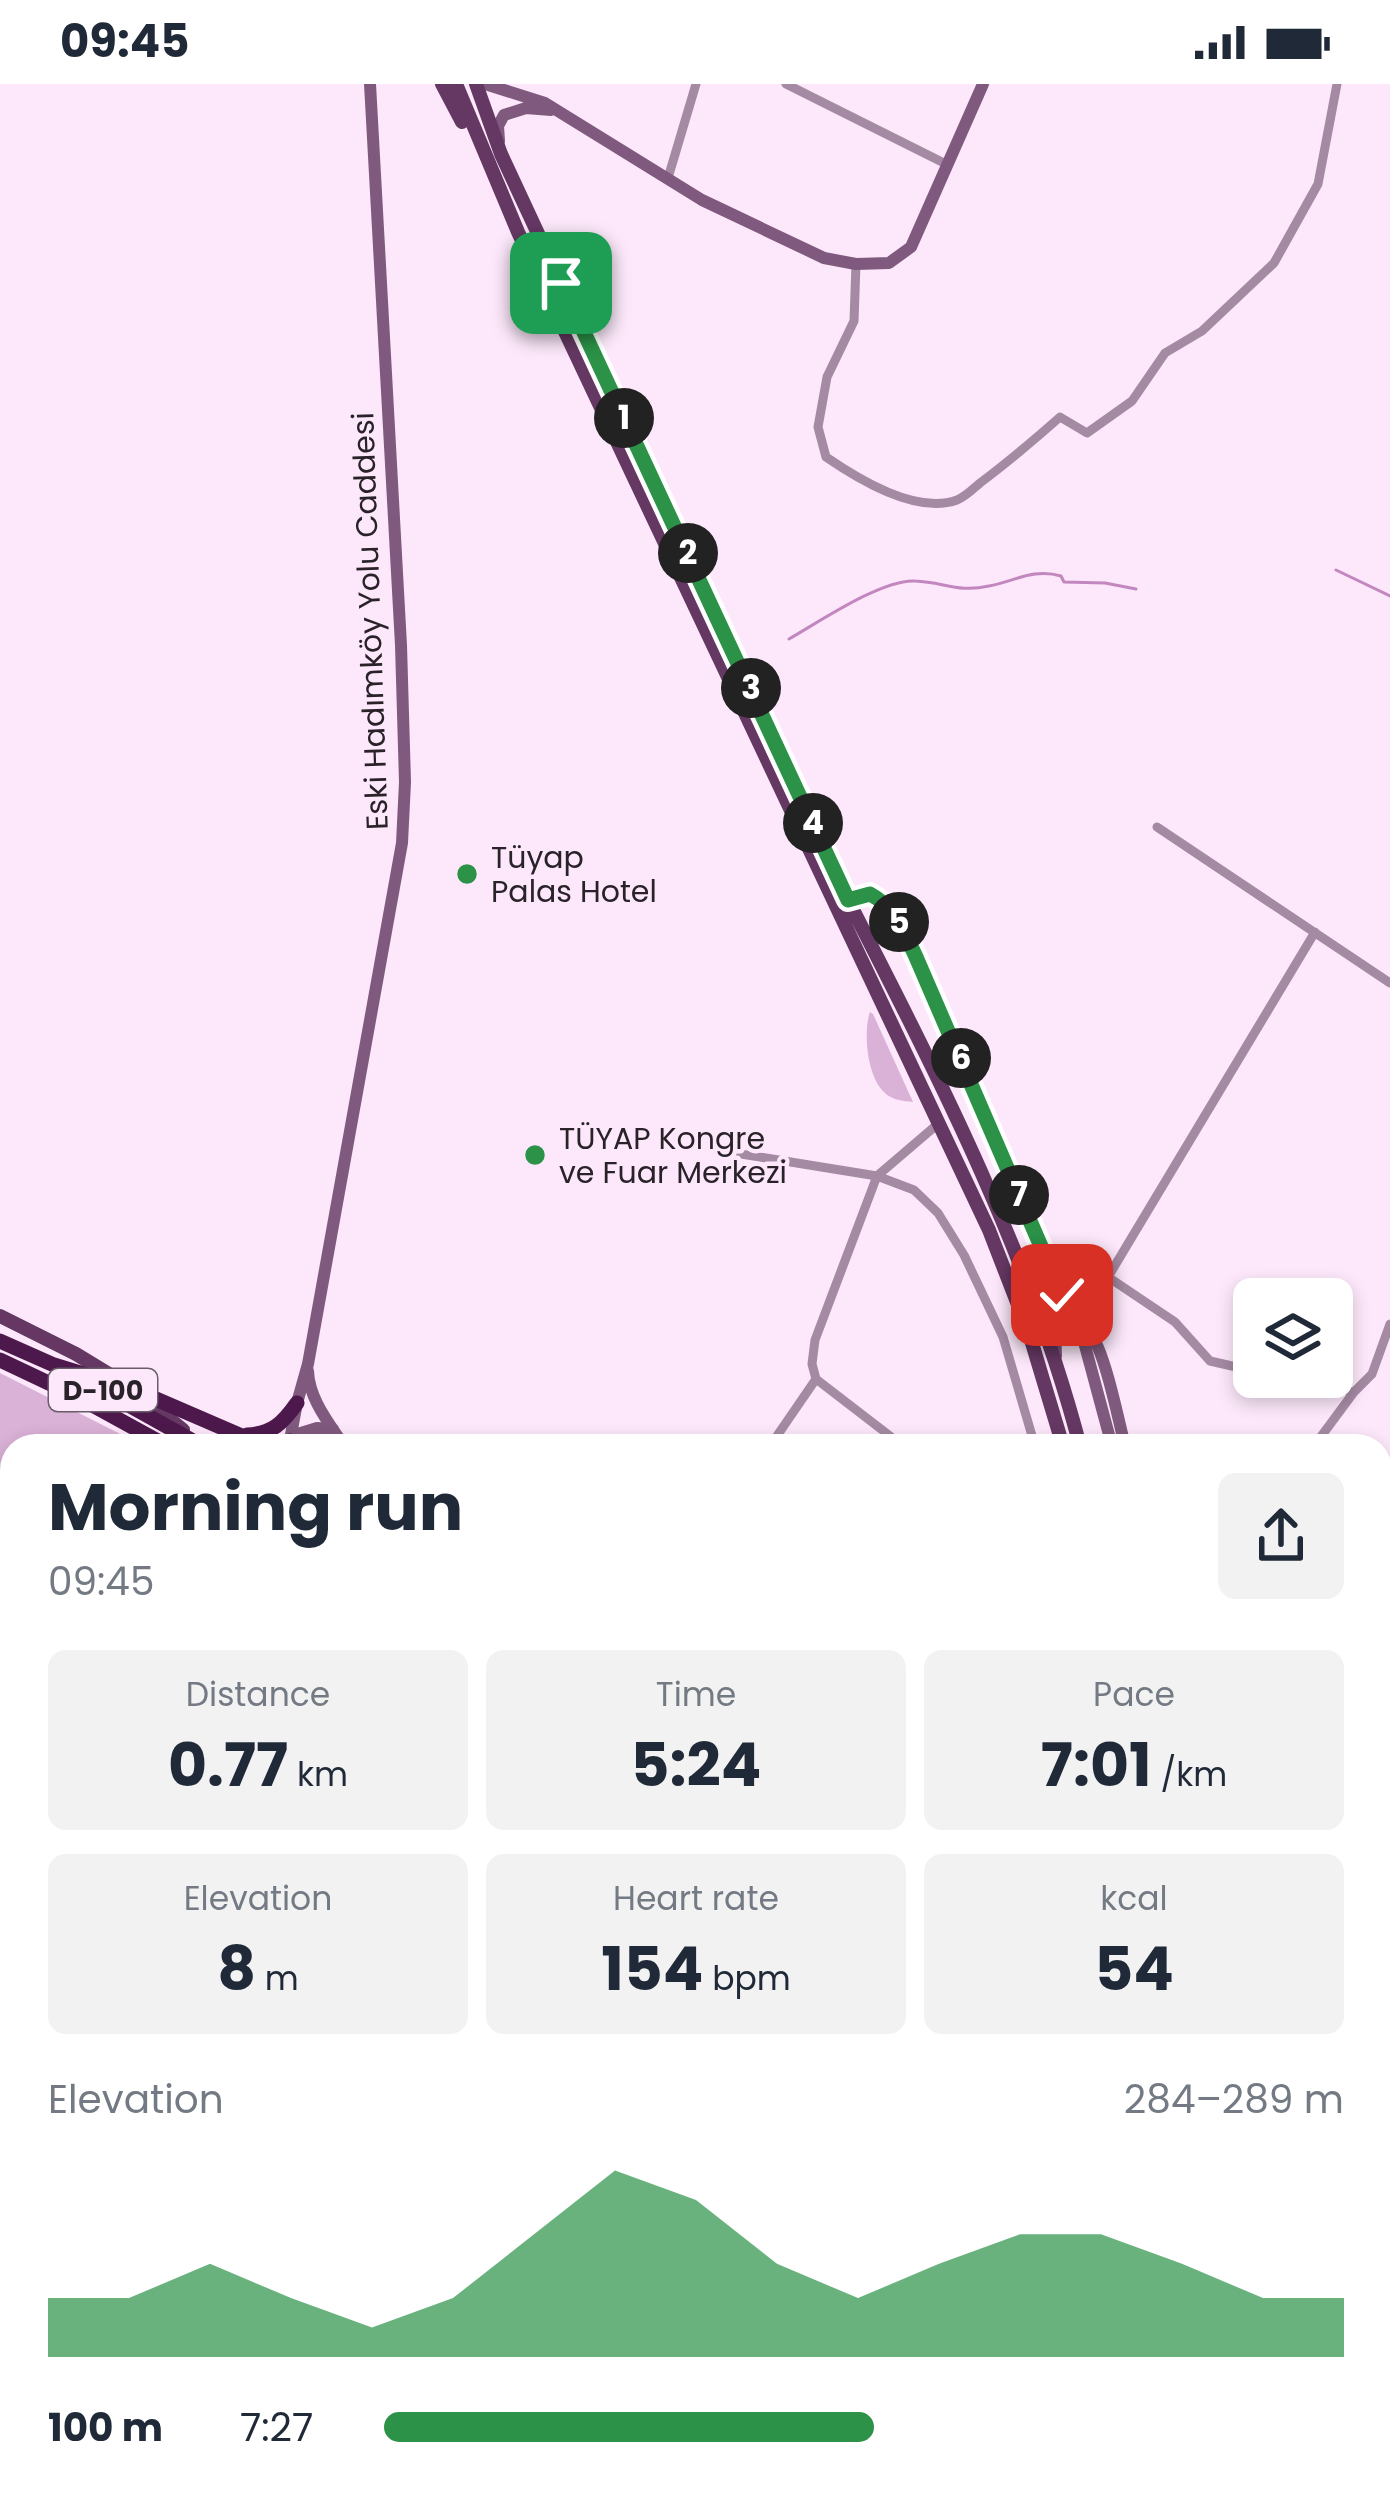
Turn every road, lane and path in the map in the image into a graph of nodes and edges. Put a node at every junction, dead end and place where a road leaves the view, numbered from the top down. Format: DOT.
graph roads {
  1 [pos="370,84"];
  2 [pos="440,84"];
  3 [pos="456,84"];
  4 [pos="480,84"];
  5 [pos="696,84"];
  6 [pos="786,84"];
  7 [pos="983,84"];
  8 [pos="1336,84"];
  9 [pos="558,111"];
  10 [pos="500,147"];
  11 [pos="947,165"];
  12 [pos="668,178"];
  13 [pos="518,232"];
  14 [pos="856,264"];
  15 [pos="1157,826"];
  16 [pos="848,900"];
  17 [pos="1315,932"];
  18 [pos="1390,983"];
  19 [pos="939,1123"];
  20 [pos="716,1150"];
  21 [pos="877,1176"];
  22 [pos="1108,1277"];
  23 [pos="1030,1289"];
  24 [pos="1064,1312"];
  25 [pos="0,1316"];
  26 [pos="1390,1324"];
  27 [pos="0,1341"];
  28 [pos="0,1360"];
  29 [pos="1057,1363"];
  30 [pos="308,1364"];
  31 [pos="54,1365"];
  32 [pos="1233,1366"];
  33 [pos="817,1379"];
  34 [pos="135,1390"];
  35 [pos="1354,1392"];
  36 [pos="297,1403"];
  37 [pos="334,1429"];
  38 [pos="145,1434"];
  39 [pos="181,1434"];
  40 [pos="188,1434"];
  41 [pos="233,1434"];
  42 [pos="260,1434"];
  43 [pos="291,1434"];
  44 [pos="305,1434"];
  45 [pos="337,1434"];
  46 [pos="778,1434"];
  47 [pos="888,1434"];
  48 [pos="1032,1434"];
  49 [pos="1059,1434"];
  50 [pos="1077,1434"];
  51 [pos="1109,1434"];
  52 [pos="1122,1434"];
  53 [pos="1322,1434"];
  1 -- 30 [label="street, Eski Hadımköy Yolu Caddesi"];
  2 -- 13 [label="main road"];
  3 -- 13 [label="main road"];
  4 -- 9 [label="street"];
  4 -- 10 [label="main road"];
  5 -- 12 [label="street"];
  6 -- 11 [label="street"];
  7 -- 11 [label="street"];
  8 -- 14 [label="street"];
  9 -- 10 [label="street"];
  9 -- 12 [label="street"];
  10 -- 16 [label="main road"];
  11 -- 14 [label="street"];
  12 -- 14 [label="street"];
  13 -- 19 [label="main road"];
  15 -- 17 [label="street"];
  16 -- 23 [label="main road"];
  16 -- 24 [label="street"];
  17 -- 18 [label="street"];
  17 -- 22 [label="street"];
  19 -- 21 [label="street"];
  19 -- 49 [label="main road"];
  20 -- 21 [label="street"];
  21 -- 33 [label="street"];
  21 -- 48 [label="street"];
  22 -- 24 [label="street"];
  22 -- 32 [label="street"];
  23 -- 24 [label="street"];
  23 -- 29 [label="main road"];
  24 -- 29 [label="street"];
  24 -- 51 [label="street"];
  24 -- 52 [label="street"];
  25 -- 34 [label="main road"];
  26 -- 35 [label="street"];
  27 -- 31 [label="highway, D-100"];
  28 -- 38 [label="highway, D-100"];
  29 -- 50 [label="main road"];
  30 -- 36 [label="street, Eski Hadımköy Yolu Caddesi"];
  30 -- 37 [label="street, Eski Hadımköy Yolu Caddesi"];
  31 -- 34 [label="highway"];
  31 -- 39 [label="highway, D-100"];
  33 -- 46 [label="street"];
  33 -- 47 [label="street"];
  34 -- 40 [label="main road"];
  34 -- 41 [label="highway"];
  35 -- 53 [label="street"];
  36 -- 42 [label="highway"];
  36 -- 43 [label="street, Eski Hadımköy Yolu Caddesi"];
  37 -- 44 [label="street"];
  37 -- 45 [label="street, Eski Hadımköy Yolu Caddesi"];
}
